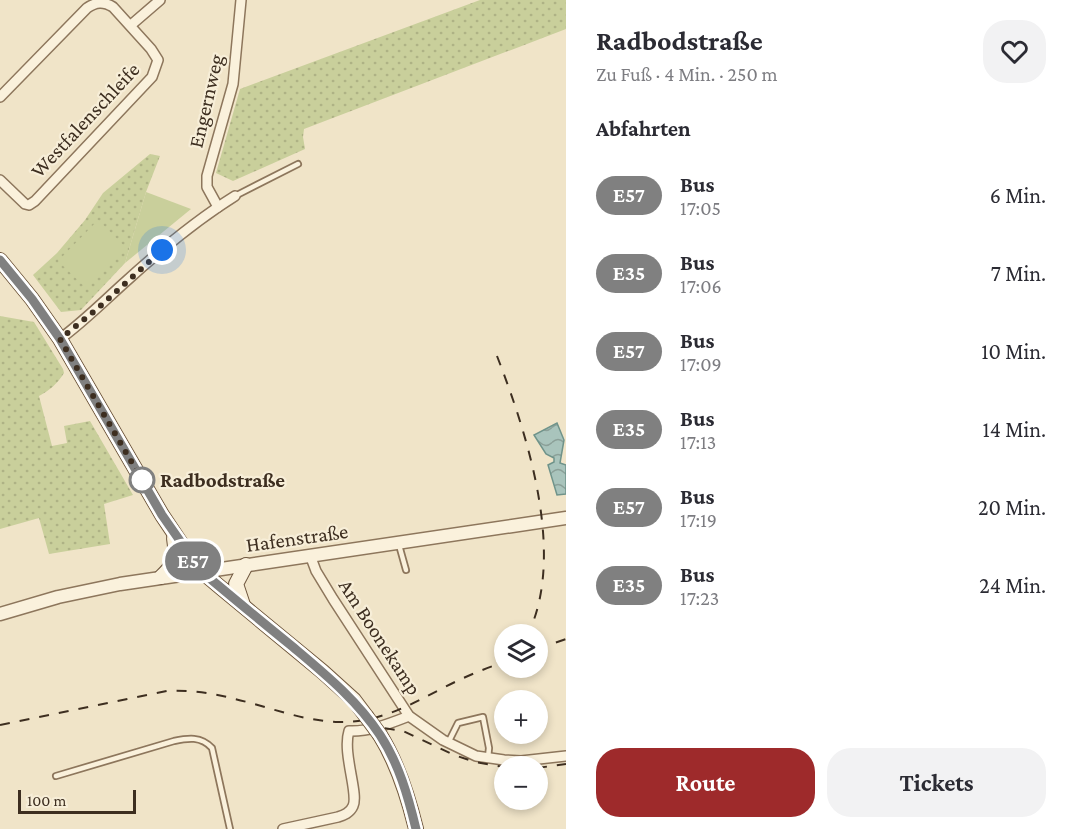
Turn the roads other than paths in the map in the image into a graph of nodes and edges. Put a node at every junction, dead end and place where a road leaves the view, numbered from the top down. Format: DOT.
graph roads {
  1 [pos="160,0"];
  2 [pos="241,0"];
  3 [pos="131,25"];
  4 [pos="0,97"];
  5 [pos="298,164"];
  6 [pos="0,180"];
  7 [pos="235,196"];
  8 [pos="218,207"];
  9 [pos="0,260"];
  10 [pos="60,339"];
  11 [pos="566,518"];
  12 [pos="173,533"];
  13 [pos="399,542"];
  14 [pos="310,555"];
  15 [pos="246,565"];
  16 [pos="406,570"];
  17 [pos="201,571"];
  18 [pos="161,577"];
  19 [pos="244,607"];
  20 [pos="0,614"];
  21 [pos="409,716"];
  22 [pos="448,743"];
  23 [pos="566,756"];
  24 [pos="488,758"];
  25 [pos="56,776"];
  26 [pos="230,829"];
  27 [pos="283,829"];
  28 [pos="416,829"];
  1 -- 3 [label="street"];
  2 -- 8 [label="street, Engernweg"];
  3 -- 4 [label="street, Westfalenschleife"];
  3 -- 6 [label="street, Westfalenschleife"];
  5 -- 7 [label="lane"];
  7 -- 8 [label="street"];
  8 -- 10 [label="street"];
  9 -- 10 [label="main road"];
  10 -- 12 [label="main road"];
  11 -- 13 [label="street, Hafenstraße"];
  12 -- 17 [label="main road"];
  12 -- 18 [label="main road"];
  13 -- 14 [label="street, Hafenstraße"];
  13 -- 16 [label="lane"];
  14 -- 15 [label="street, Hafenstraße"];
  14 -- 21 [label="street, Am Boonekamp"];
  15 -- 17 [label="street, Hafenstraße"];
  15 -- 19 [label="main road"];
  17 -- 18 [label="street, Hafenstraße"];
  17 -- 19 [label="main road"];
  18 -- 20 [label="street, Hafenstraße"];
  19 -- 28 [label="main road, bridge"];
  21 -- 22 [label="street, Am Boonekamp"];
  21 -- 27 [label="street"];
  22 -- 24 [label="street, Am Boonekamp"];
  22 -- 24 [label="lane"];
  23 -- 24 [label="street, Am Boonekamp"];
  25 -- 26 [label="lane"];
}
